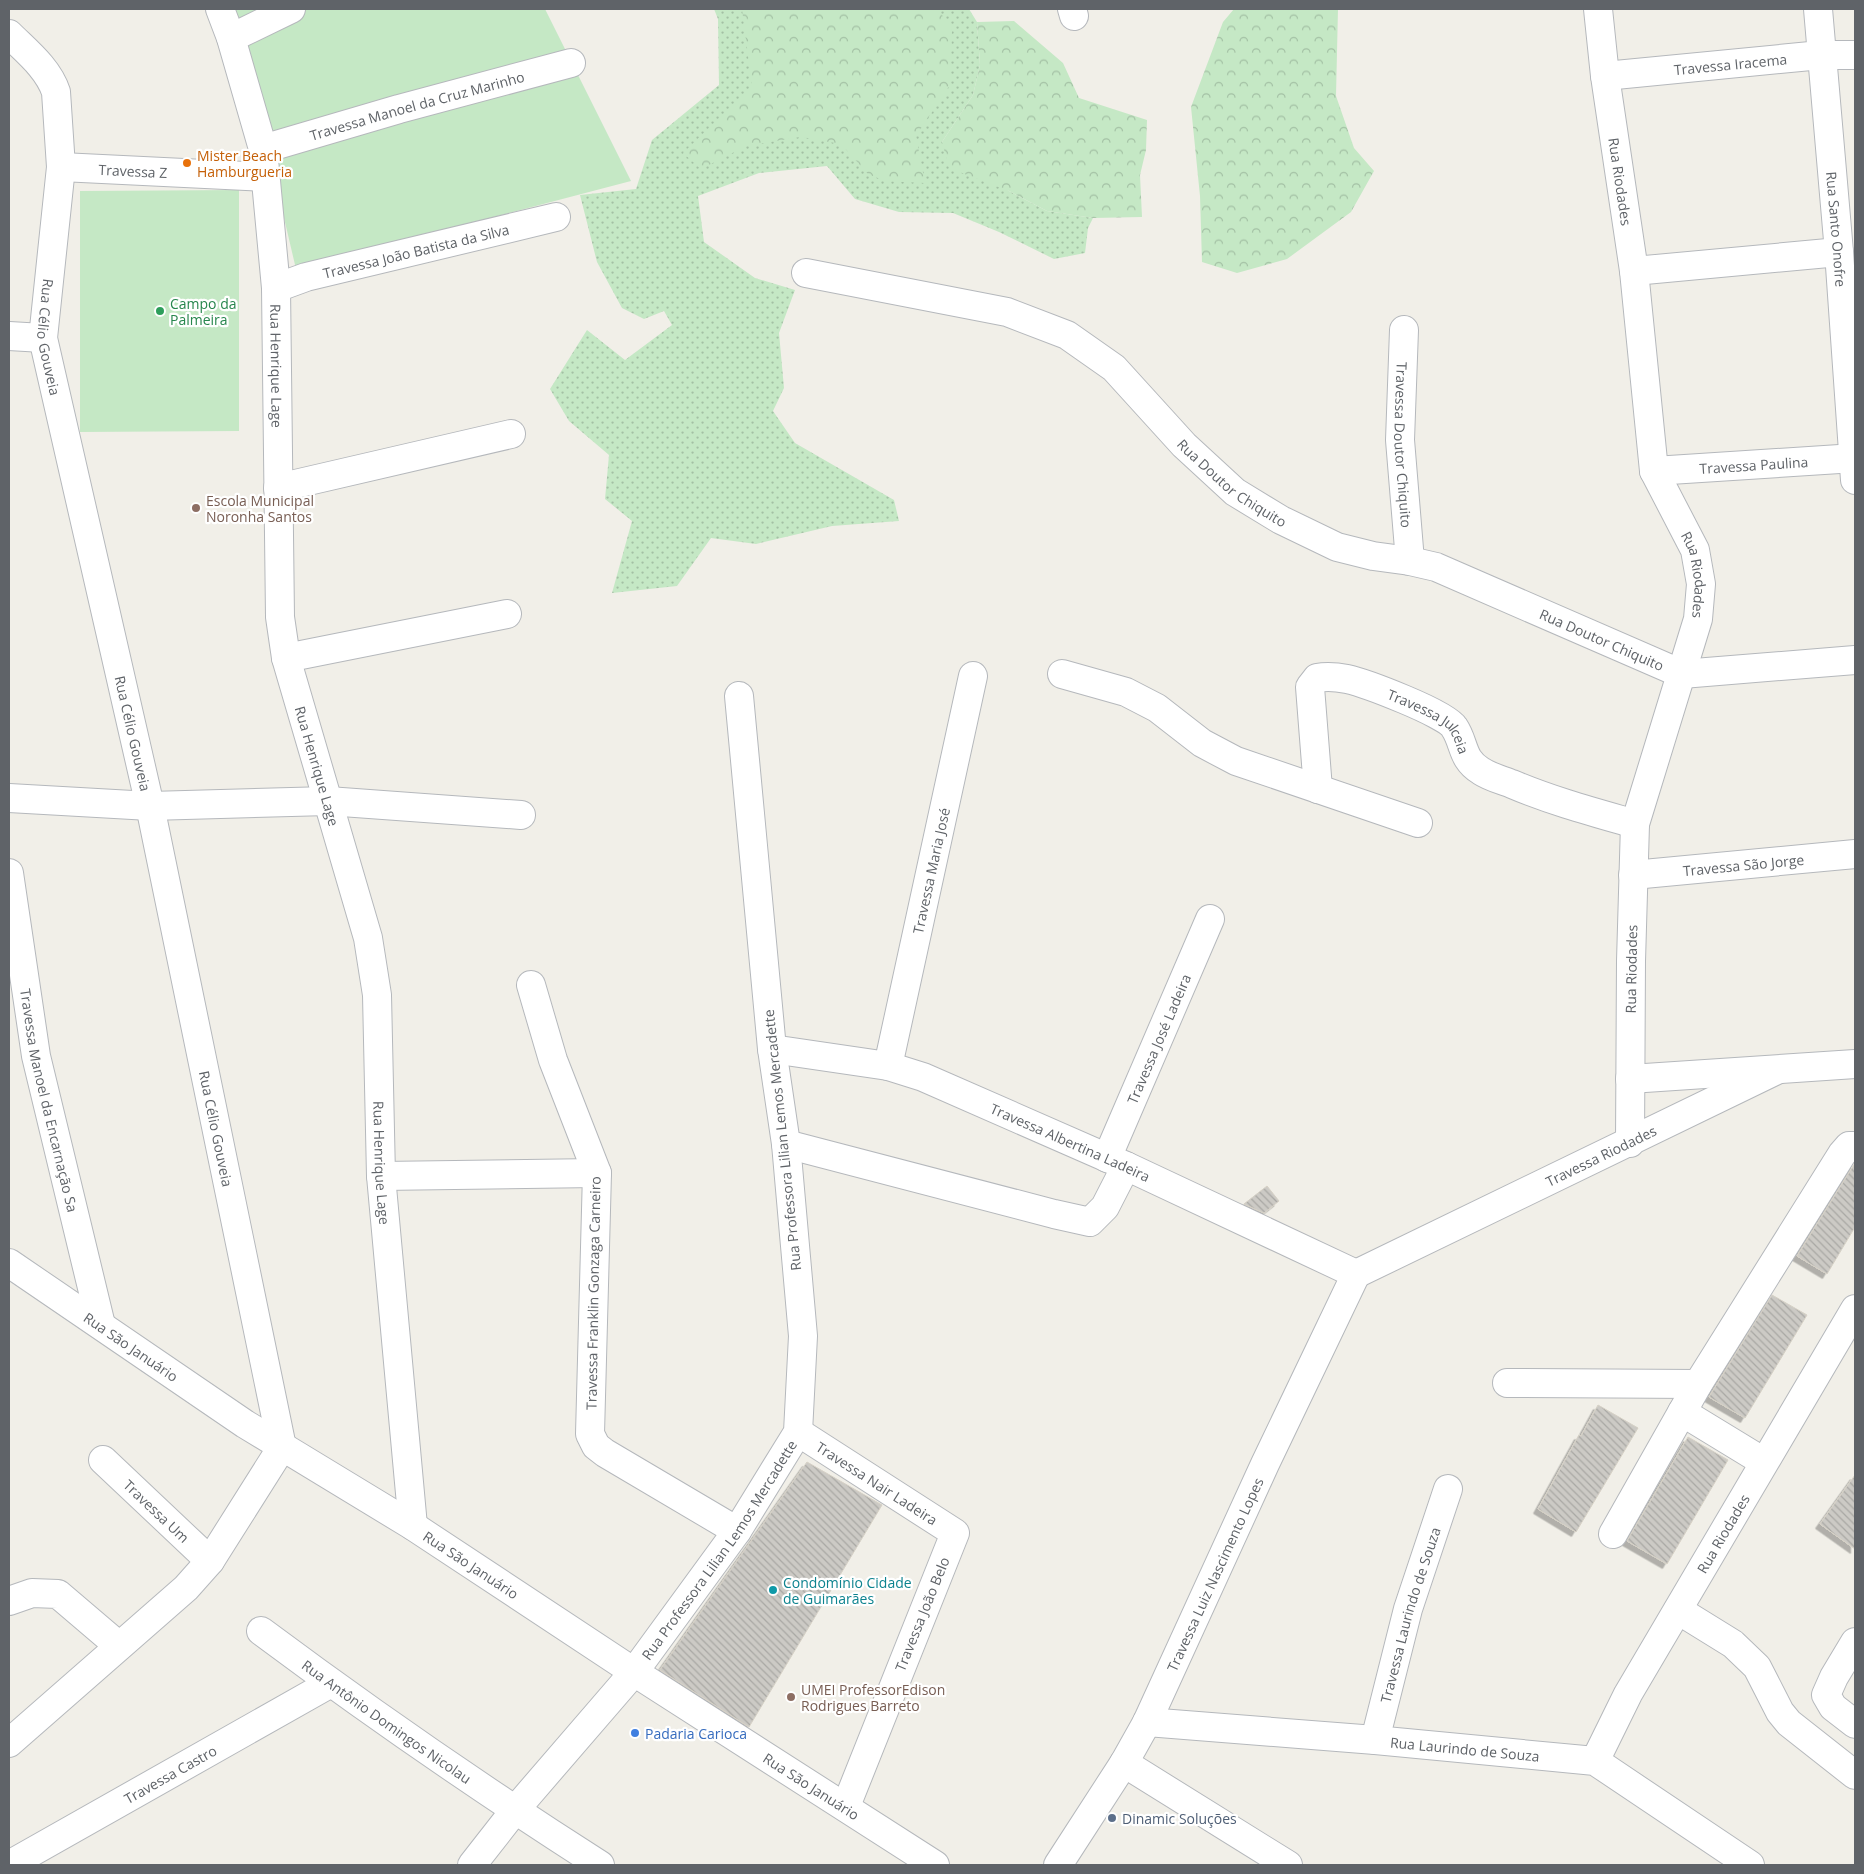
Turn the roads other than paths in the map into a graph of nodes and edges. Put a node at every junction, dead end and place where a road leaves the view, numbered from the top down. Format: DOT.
graph roads {
  1 [pos="220,9"];
  2 [pos="291,9"];
  3 [pos="1598,9"];
  4 [pos="1818,9"];
  5 [pos="9,34"];
  6 [pos="231,38"];
  7 [pos="1821,55"];
  8 [pos="1855,55"];
  9 [pos="571,63"];
  10 [pos="1605,76"];
  11 [pos="263,149"];
  12 [pos="61,166"];
  13 [pos="265,177"];
  14 [pos="556,217"];
  15 [pos="1839,252"];
  16 [pos="1634,271"];
  17 [pos="806,273"];
  18 [pos="276,288"];
  19 [pos="1404,330"];
  20 [pos="9,336"];
  21 [pos="43,338"];
  22 [pos="511,434"];
  23 [pos="1855,465"];
  24 [pos="1654,471"];
  25 [pos="278,488"];
  26 [pos="1410,561"];
  27 [pos="507,614"];
  28 [pos="286,658"];
  29 [pos="1855,660"];
  30 [pos="1062,674"];
  31 [pos="1682,674"];
  32 [pos="973,676"];
  33 [pos="739,696"];
  34 [pos="1318,789"];
  35 [pos="9,798"];
  36 [pos="328,801"];
  37 [pos="150,806"];
  38 [pos="521,815"];
  39 [pos="1418,823"];
  40 [pos="1635,824"];
  41 [pos="1855,854"];
  42 [pos="9,873"];
  43 [pos="1633,875"];
  44 [pos="1210,919"];
  45 [pos="531,985"];
  46 [pos="772,1049"];
  47 [pos="1855,1064"];
  48 [pos="888,1066"];
  49 [pos="1777,1070"];
  50 [pos="1630,1079"];
  51 [pos="1630,1142"];
  52 [pos="786,1144"];
  53 [pos="1855,1146"];
  54 [pos="1116,1162"];
  55 [pos="597,1174"];
  56 [pos="381,1176"];
  57 [pos="9,1263"];
  58 [pos="1356,1274"];
  59 [pos="1855,1309"];
  60 [pos="101,1325"];
  61 [pos="1507,1383"];
  62 [pos="1698,1384"];
  63 [pos="1682,1412"];
  64 [pos="798,1432"];
  65 [pos="282,1447"];
  66 [pos="103,1460"];
  67 [pos="1764,1462"];
  68 [pos="1448,1489"];
  69 [pos="413,1526"];
  70 [pos="736,1531"];
  71 [pos="955,1533"];
  72 [pos="1614,1534"];
  73 [pos="210,1561"];
  74 [pos="9,1601"];
  75 [pos="1678,1610"];
  76 [pos="261,1631"];
  77 [pos="1855,1642"];
  78 [pos="119,1646"];
  79 [pos="634,1672"];
  80 [pos="331,1683"];
  81 [pos="1147,1722"];
  82 [pos="1855,1724"];
  83 [pos="1375,1740"];
  84 [pos="9,1743"];
  85 [pos="1595,1761"];
  86 [pos="1124,1763"];
  87 [pos="1855,1775"];
  88 [pos="846,1806"];
  89 [pos="515,1810"];
  90 [pos="9,1865"];
  91 [pos="472,1865"];
  92 [pos="600,1865"];
  93 [pos="935,1865"];
  94 [pos="1058,1865"];
  95 [pos="1288,1865"];
  96 [pos="1750,1865"];
  1 -- 6 [label="street, Rua Henrique Lage"];
  2 -- 6 [label="street"];
  3 -- 10 [label="street, Rua Riodades"];
  4 -- 7 [label="street, Rua Santo Onofre"];
  5 -- 12 [label="street, Rua Célio Gouveia"];
  6 -- 11 [label="street, Rua Henrique Lage"];
  7 -- 8 [label="street, Travessa Iracema"];
  7 -- 10 [label="street, Travessa Iracema"];
  7 -- 15 [label="street, Rua Santo Onofre"];
  9 -- 11 [label="street, Travessa Manoel da Cruz Marinho"];
  10 -- 16 [label="street, Rua Riodades"];
  11 -- 13 [label="street, Rua Henrique Lage"];
  12 -- 13 [label="street, Travessa Z"];
  12 -- 21 [label="street, Rua Célio Gouveia"];
  13 -- 18 [label="street, Rua Henrique Lage"];
  14 -- 18 [label="street, Travessa João Batista da Silva"];
  15 -- 16 [label="street"];
  15 -- 23 [label="street, Rua Santo Onofre"];
  16 -- 24 [label="street, Rua Riodades"];
  17 -- 26 [label="street, Rua Doutor Chiquito"];
  18 -- 25 [label="street, Rua Henrique Lage"];
  19 -- 26 [label="street, Travessa Doutor Chiquito"];
  20 -- 21 [label="street"];
  21 -- 37 [label="street, Rua Célio Gouveia"];
  22 -- 25 [label="street"];
  23 -- 24 [label="street, Travessa Paulina"];
  24 -- 31 [label="street, Rua Riodades"];
  25 -- 28 [label="street, Rua Henrique Lage"];
  26 -- 31 [label="street, Rua Doutor Chiquito"];
  27 -- 28 [label="street"];
  28 -- 36 [label="street, Rua Henrique Lage"];
  29 -- 31 [label="street"];
  30 -- 34 [label="street"];
  31 -- 40 [label="street, Rua Riodades"];
  32 -- 48 [label="street, Travessa Maria José"];
  33 -- 46 [label="street, Rua Professora Lilian Lemos Mercadette"];
  34 -- 39 [label="street"];
  34 -- 40 [label="street, Travessa Julceia"];
  35 -- 37 [label="street"];
  36 -- 37 [label="street"];
  36 -- 38 [label="street"];
  36 -- 56 [label="street, Rua Henrique Lage"];
  37 -- 65 [label="street, Rua Célio Gouveia"];
  40 -- 43 [label="street, Rua Riodades"];
  41 -- 43 [label="street, Travessa São Jorge"];
  42 -- 60 [label="street, Travessa Manoel da Encarnação Sa"];
  43 -- 50 [label="street, Rua Riodades"];
  44 -- 54 [label="street, Travessa José Ladeira"];
  45 -- 55 [label="street, Travessa Franklin Gonzaga Carneiro"];
  46 -- 48 [label="street, Travessa Albertina Ladeira"];
  46 -- 52 [label="street, Rua Professora Lilian Lemos Mercadette"];
  47 -- 49 [label="street, Travessa Riodades"];
  48 -- 54 [label="street, Travessa Albertina Ladeira"];
  49 -- 50 [label="street"];
  49 -- 51 [label="street, Travessa Riodades"];
  50 -- 51 [label="street, Rua Riodades"];
  51 -- 58 [label="street, Travessa Riodades"];
  52 -- 54 [label="street, Travessa José Ladeira"];
  52 -- 64 [label="street, Rua Professora Lilian Lemos Mercadette"];
  53 -- 62 [label="street"];
  54 -- 58 [label="street, Travessa Albertina Ladeira"];
  55 -- 56 [label="street"];
  55 -- 70 [label="street, Travessa Franklin Gonzaga Carneiro"];
  56 -- 69 [label="street, Rua Henrique Lage"];
  57 -- 60 [label="street, Rua São Januário"];
  58 -- 81 [label="street, Travessa Luiz Nascimento Lopes"];
  59 -- 67 [label="street, Rua Riodades"];
  60 -- 65 [label="street, Rua São Januário"];
  61 -- 62 [label="street"];
  62 -- 63 [label="street"];
  63 -- 67 [label="street"];
  63 -- 72 [label="street"];
  64 -- 70 [label="street, Rua Professora Lilian Lemos Mercadette"];
  64 -- 71 [label="street, Travessa Nair Ladeira"];
  65 -- 69 [label="street, Rua São Januário"];
  65 -- 73 [label="street"];
  66 -- 73 [label="street, Travessa Um"];
  67 -- 75 [label="street, Rua Riodades"];
  68 -- 83 [label="street, Travessa Laurindo de Souza"];
  69 -- 79 [label="street, Rua São Januário"];
  70 -- 79 [label="street, Rua Professora Lilian Lemos Mercadette"];
  71 -- 88 [label="street, Travessa João Belo"];
  73 -- 78 [label="street"];
  74 -- 78 [label="street"];
  75 -- 85 [label="street, Rua Riodades"];
  75 -- 87 [label="street"];
  76 -- 80 [label="street, Rua Antônio Domingos Nicolau"];
  77 -- 82 [label="street"];
  78 -- 84 [label="street"];
  79 -- 88 [label="street, Rua São Januário"];
  79 -- 89 [label="street, Rua Professora Lilian Lemos Mercadette"];
  80 -- 89 [label="street, Rua Antônio Domingos Nicolau"];
  80 -- 90 [label="street, Travessa Castro"];
  81 -- 83 [label="street, Rua Laurindo de Souza"];
  81 -- 86 [label="street, Travessa Luiz Nascimento Lopes"];
  83 -- 85 [label="street, Rua Laurindo de Souza"];
  85 -- 96 [label="street, Rua Laurindo de Souza"];
  86 -- 94 [label="street, Travessa Luiz Nascimento Lopes"];
  86 -- 95 [label="street"];
  88 -- 93 [label="street, Rua São Januário"];
  89 -- 91 [label="street, Rua Professora Lilian Lemos Mercadette"];
  89 -- 92 [label="street, Rua Antônio Domingos Nicolau"];
}
